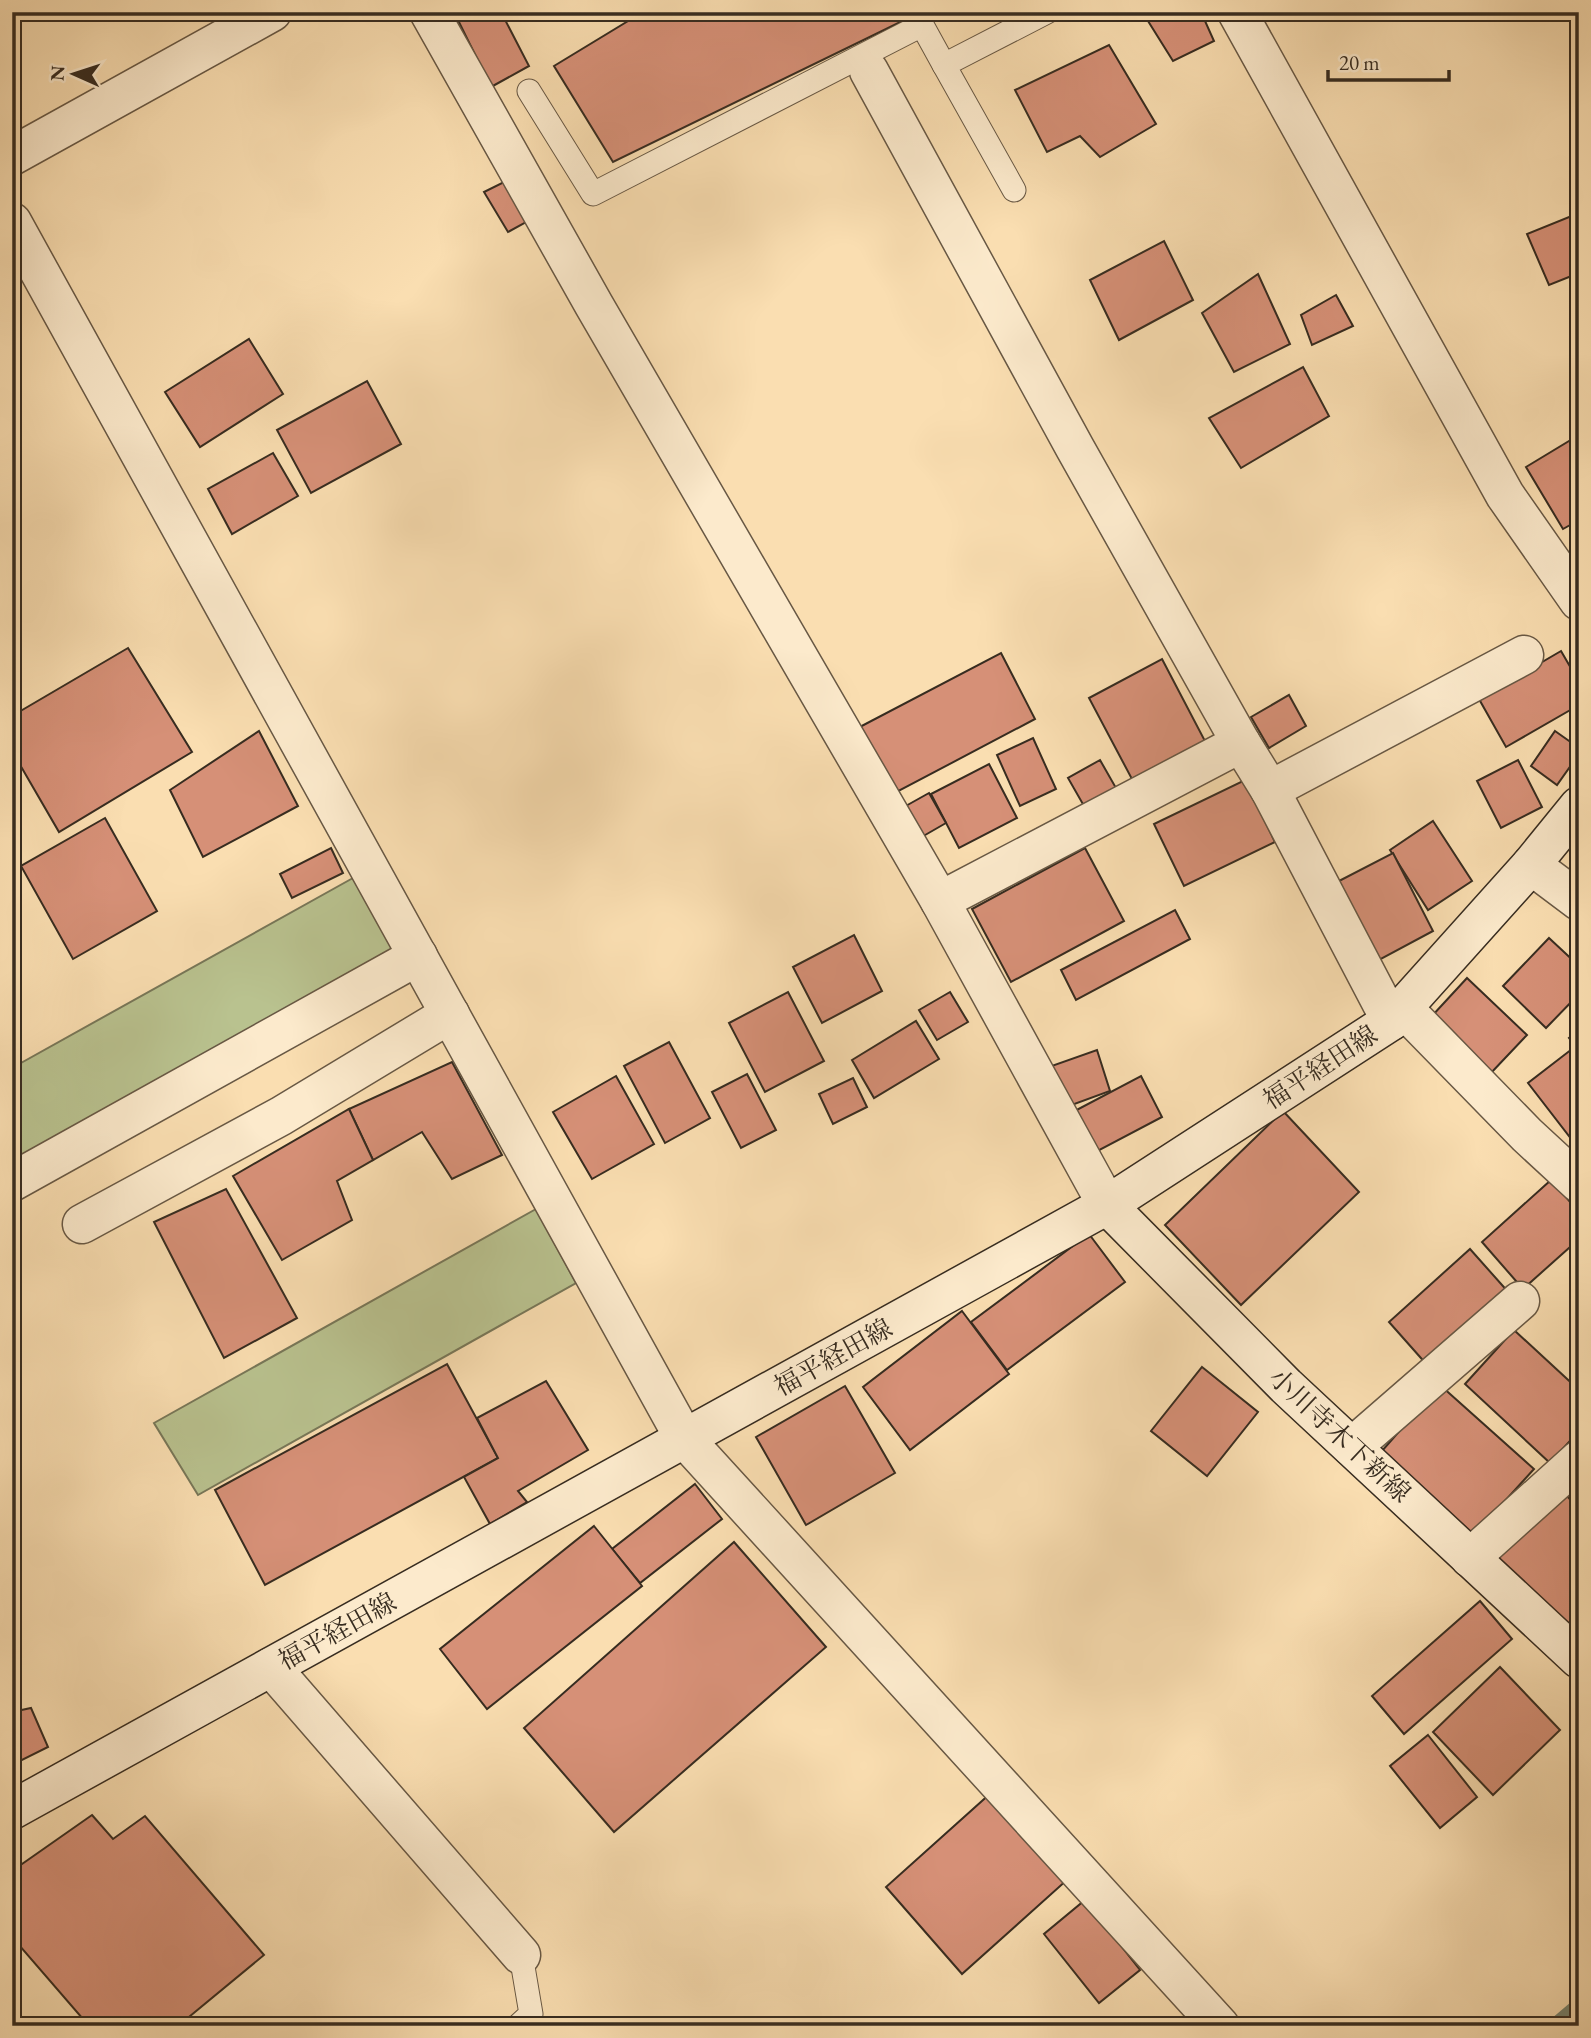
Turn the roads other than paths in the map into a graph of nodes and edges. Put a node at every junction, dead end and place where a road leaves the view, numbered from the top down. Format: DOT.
graph roads {
  1 [pos="272,12"];
  2 [pos="429,12"];
  3 [pos="1047,12"];
  4 [pos="1237,12"];
  5 [pos="944,65"];
  6 [pos="869,71"];
  7 [pos="529,91"];
  8 [pos="12,156"];
  9 [pos="1014,190"];
  10 [pos="12,222"];
  11 [pos="1579,601"];
  12 [pos="1524,655"];
  13 [pos="1241,743"];
  14 [pos="1270,790"];
  15 [pos="1579,806"];
  16 [pos="1531,865"];
  17 [pos="940,901"];
  18 [pos="1579,901"];
  19 [pos="418,956"];
  20 [pos="450,1014"];
  21 [pos="1397,1014"];
  22 [pos="12,1182"];
  23 [pos="1579,1183"];
  24 [pos="1107,1205"];
  25 [pos="82,1224"];
  26 [pos="1520,1301"];
  27 [pos="684,1438"];
  28 [pos="1352,1447"];
  29 [pos="1579,1460"];
  30 [pos="1470,1558"];
  31 [pos="1579,1659"];
  32 [pos="271,1667"];
  33 [pos="12,1810"];
  34 [pos="521,1955"];
  35 [pos="518,2026"];
  36 [pos="1220,2026"];
  1 -- 8 [label="street"];
  2 -- 17 [label="street, 小川寺木下新線"];
  3 -- 5 [label="lane"];
  4 -- 11 [label="street"];
  5 -- 7 [label="lane"];
  5 -- 9 [label="lane"];
  6 -- 13 [label="street"];
  10 -- 19 [label="street"];
  12 -- 14 [label="street"];
  13 -- 14 [label="street"];
  13 -- 17 [label="street"];
  14 -- 21 [label="street"];
  15 -- 16 [label="street, 福平経田線"];
  16 -- 18 [label="street"];
  16 -- 21 [label="street, 福平経田線"];
  17 -- 24 [label="street, 小川寺木下新線"];
  19 -- 20 [label="street"];
  19 -- 22 [label="street"];
  20 -- 25 [label="street"];
  20 -- 27 [label="street"];
  21 -- 23 [label="street"];
  21 -- 24 [label="street, 福平経田線"];
  24 -- 27 [label="street, 福平経田線"];
  24 -- 28 [label="street, 小川寺木下新線"];
  26 -- 28 [label="street"];
  27 -- 32 [label="street, 福平経田線"];
  27 -- 36 [label="street"];
  28 -- 30 [label="street, 小川寺木下新線"];
  29 -- 30 [label="street"];
  30 -- 31 [label="street, 小川寺木下新線"];
  32 -- 33 [label="street, 福平経田線"];
  32 -- 34 [label="street"];
  34 -- 35 [label="lane"];
}
